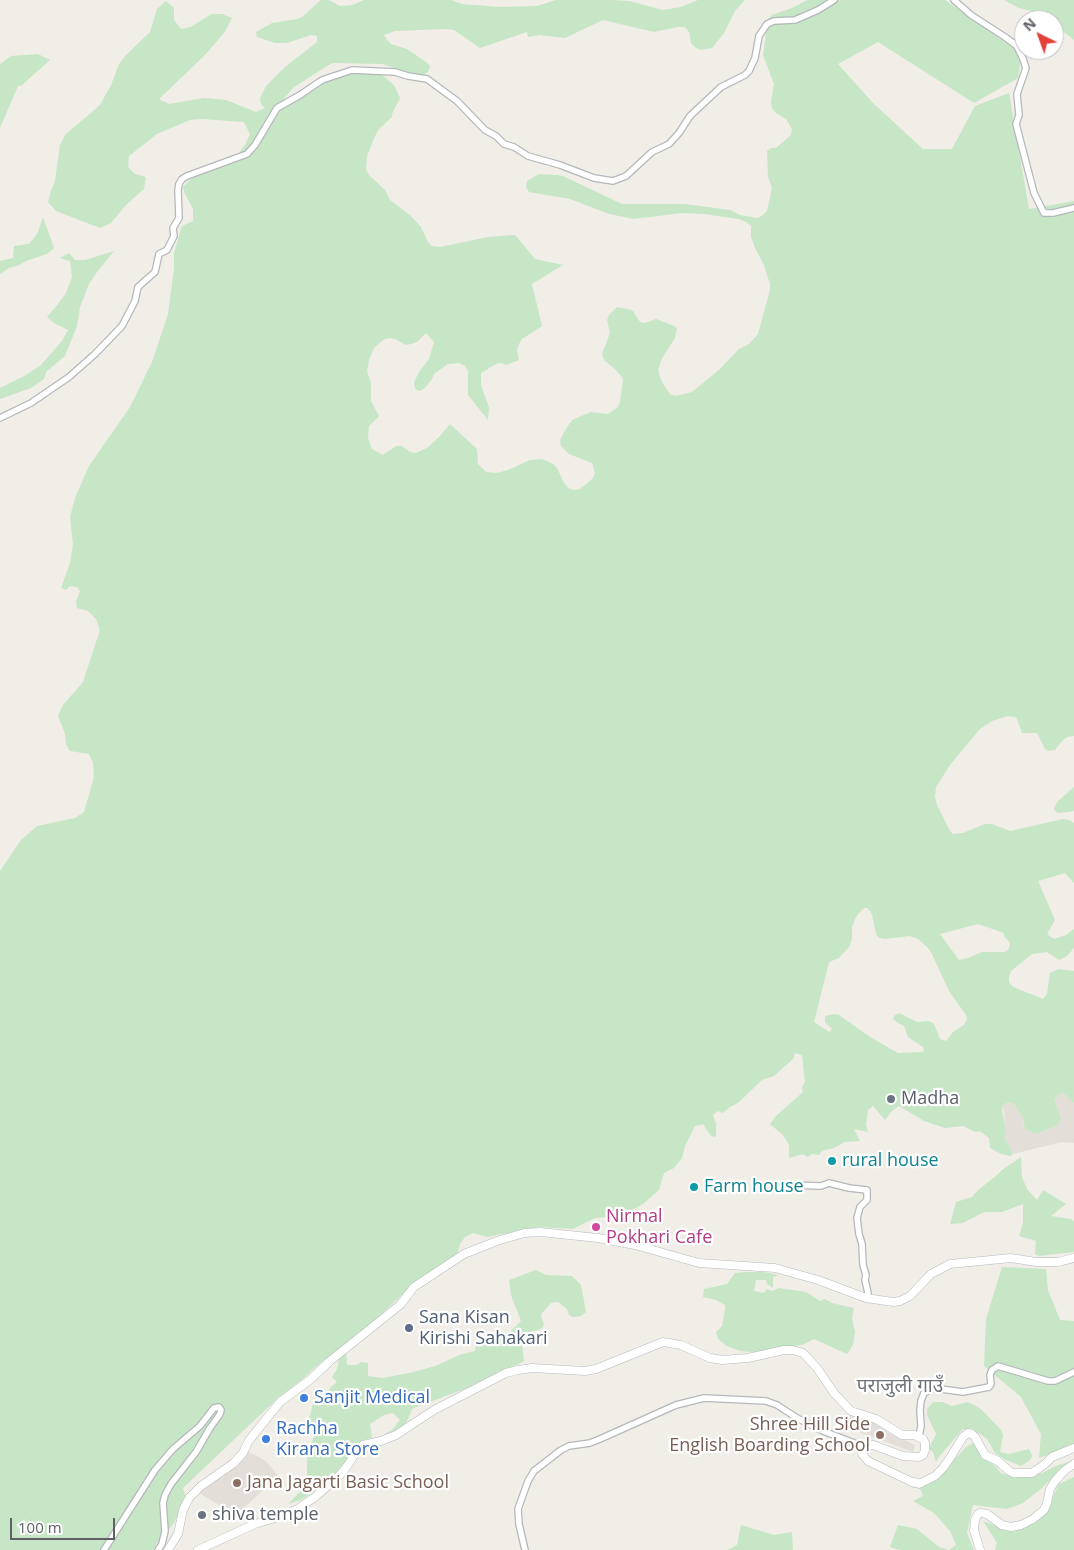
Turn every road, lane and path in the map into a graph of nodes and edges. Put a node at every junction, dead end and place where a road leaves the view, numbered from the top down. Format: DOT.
graph roads {
  1 [pos="834,0"];
  2 [pos="954,0"];
  3 [pos="1074,208"];
  4 [pos="0,418"];
  5 [pos="792,1185"];
  6 [pos="1074,1258"];
  7 [pos="866,1298"];
  8 [pos="1074,1372"];
  9 [pos="919,1436"];
  10 [pos="862,1446"];
  11 [pos="1074,1448"];
  12 [pos="1074,1464"];
  13 [pos="170,1549"];
  14 [pos="104,1550"];
  15 [pos="158,1550"];
  16 [pos="198,1550"];
  17 [pos="525,1550"];
  18 [pos="980,1550"];
  1 -- 4 [label="street"];
  2 -- 3 [label="street"];
  5 -- 7 [label="street"];
  6 -- 7 [label="street"];
  7 -- 13 [label="street"];
  8 -- 9 [label="street"];
  9 -- 10 [label="street"];
  9 -- 16 [label="street"];
  10 -- 11 [label="street"];
  10 -- 17 [label="street"];
  12 -- 18 [label="street"];
  14 -- 15 [label="street"];
}
